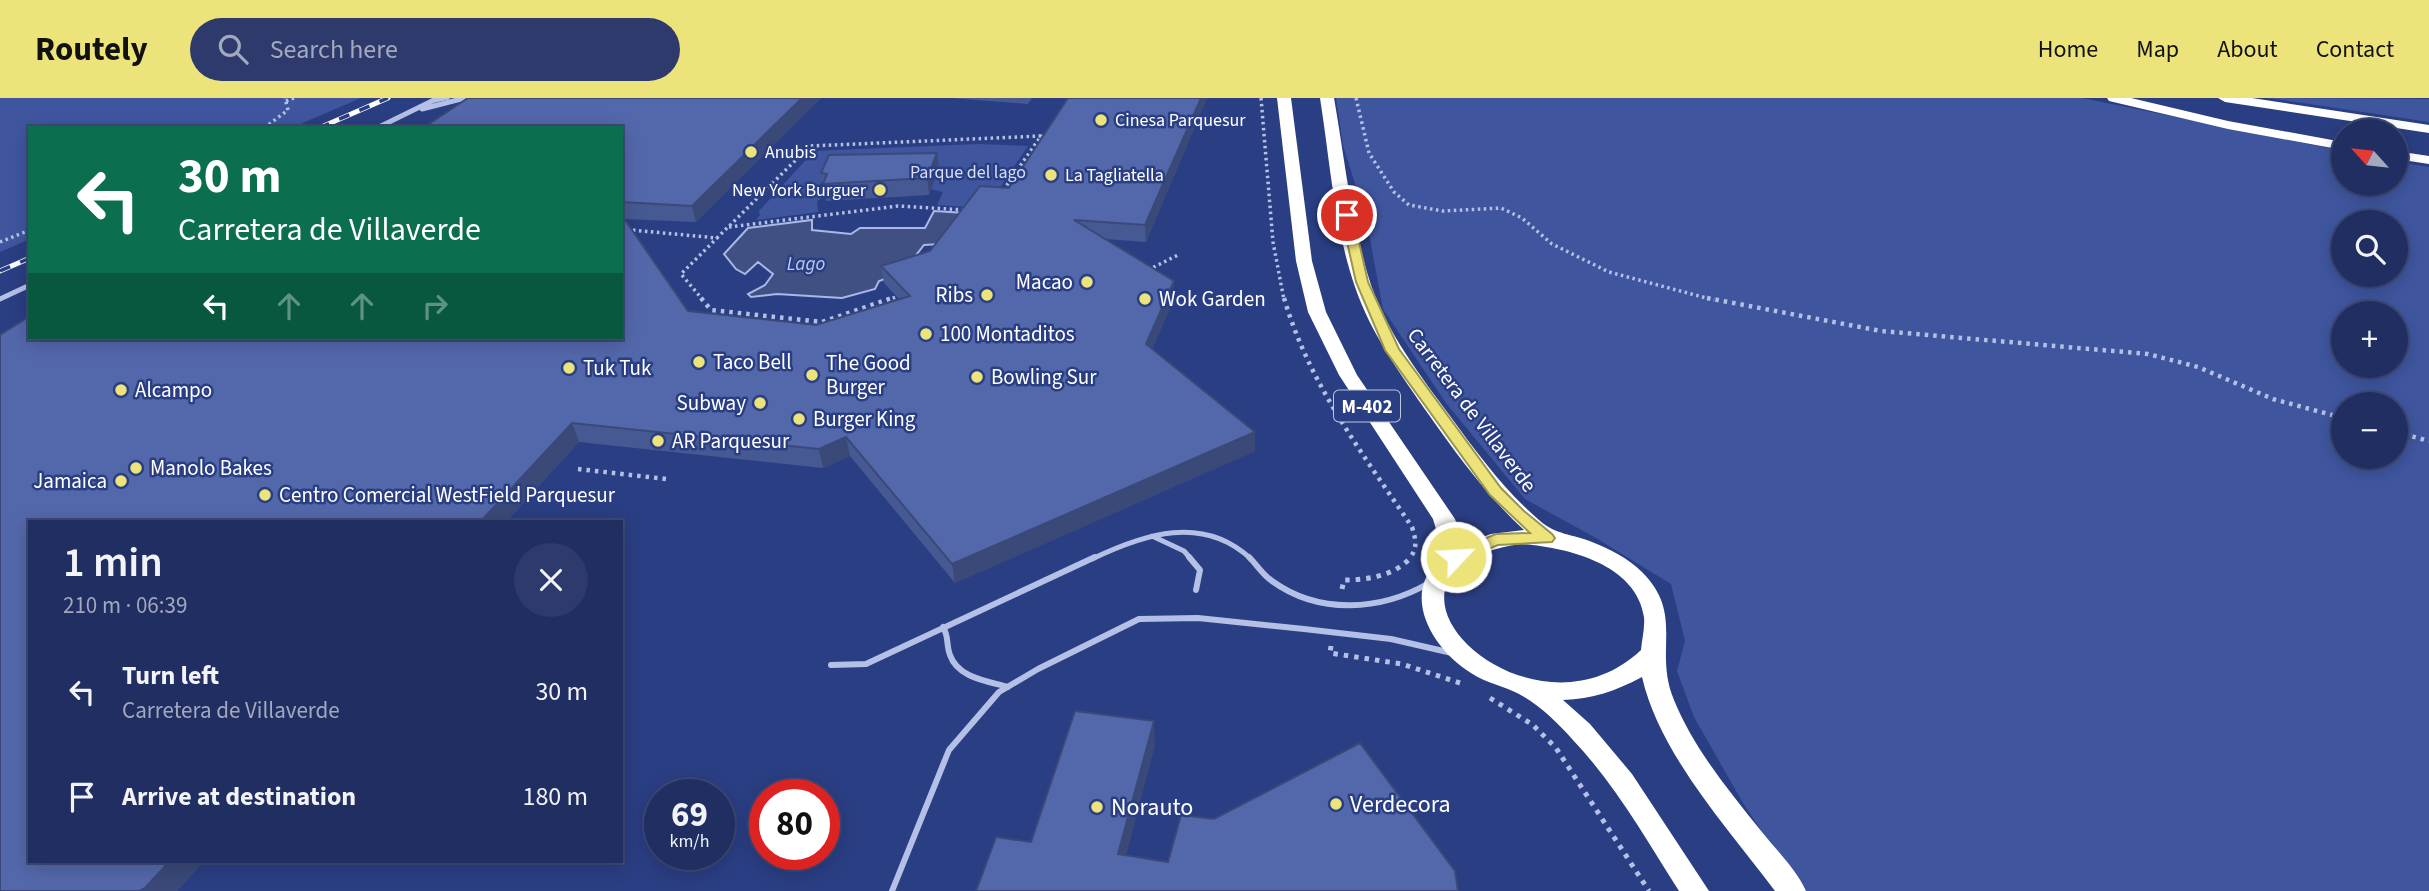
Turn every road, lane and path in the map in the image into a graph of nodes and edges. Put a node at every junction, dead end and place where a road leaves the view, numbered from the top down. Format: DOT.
graph roads {
  1 [pos="294,98"];
  2 [pos="438,98"];
  3 [pos="448,98"];
  4 [pos="465,98"];
  5 [pos="1284,98"];
  6 [pos="1327,98"];
  7 [pos="1356,98"];
  8 [pos="2114,98"];
  9 [pos="2121,98"];
  10 [pos="2225,98"];
  11 [pos="286,99"];
  12 [pos="430,102"];
  13 [pos="405,115"];
  14 [pos="267,126"];
  15 [pos="381,126"];
  16 [pos="2429,129"];
  17 [pos="2331,135"];
  18 [pos="2331,144"];
  19 [pos="2408,147"];
  20 [pos="2429,150"];
  21 [pos="2408,157"];
  22 [pos="2429,160"];
  23 [pos="996,201"];
  24 [pos="976,211"];
  25 [pos="729,227"];
  26 [pos="623,229"];
  27 [pos="28,231"];
  28 [pos="717,238"];
  29 [pos="0,242"];
  30 [pos="1178,255"];
  31 [pos="1147,270"];
  32 [pos="28,286"];
  33 [pos="907,293"];
  34 [pos="0,299"];
  35 [pos="710,310"];
  36 [pos="702,319"];
  37 [pos="2331,415"];
  38 [pos="2408,435"];
  39 [pos="2429,441"];
  40 [pos="578,469"];
  41 [pos="666,480"];
  42 [pos="1152,536"];
  43 [pos="1546,538"];
  44 [pos="1456,557"];
  45 [pos="1435,579"];
  46 [pos="1196,590"];
  47 [pos="943,627"];
  48 [pos="1653,652"];
  49 [pos="1330,653"];
  50 [pos="1465,657"];
  51 [pos="831,666"];
  52 [pos="1464,685"];
  53 [pos="1009,687"];
  54 [pos="1528,688"];
  55 [pos="1482,694"];
  56 [pos="892,891"];
  57 [pos="1649,891"];
  58 [pos="1696,891"];
  59 [pos="1792,891"];
  1 -- 11 [label="path"];
  2 -- 12 [label="street"];
  3 -- 12 [label="lane"];
  4 -- 13 [label="street"];
  5 -- 44 [label="highway, M-402"];
  6 -- 43 [label="highway, Carretera de Villaverde / M-402"];
  7 -- 37 [label="path"];
  8 -- 18 [label="highway"];
  9 -- 17 [label="highway"];
  10 -- 16 [label="highway"];
  11 -- 14 [label="path"];
  12 -- 13 [label="street"];
  13 -- 15 [label="street"];
  19 -- 20 [label="highway"];
  21 -- 22 [label="highway"];
  23 -- 25 [label="path"];
  24 -- 25 [label="path"];
  25 -- 28 [label="path"];
  26 -- 28 [label="path"];
  27 -- 29 [label="path"];
  28 -- 35 [label="path"];
  30 -- 31 [label="path"];
  32 -- 34 [label="street"];
  33 -- 35 [label="path"];
  35 -- 36 [label="path"];
  38 -- 39 [label="path"];
  40 -- 41 [label="path"];
  42 -- 45 [label="lane"];
  42 -- 46 [label="lane"];
  42 -- 47 [label="lane"];
  43 -- 44 [label="highway"];
  43 -- 48 [label="highway"];
  44 -- 45 [label="highway"];
  45 -- 50 [label="highway"];
  47 -- 51 [label="lane"];
  47 -- 53 [label="lane"];
  48 -- 54 [label="highway"];
  48 -- 59 [label="highway"];
  49 -- 52 [label="path"];
  50 -- 53 [label="lane"];
  50 -- 54 [label="highway"];
  53 -- 56 [label="lane"];
  54 -- 58 [label="highway"];
  55 -- 57 [label="path"];
}
